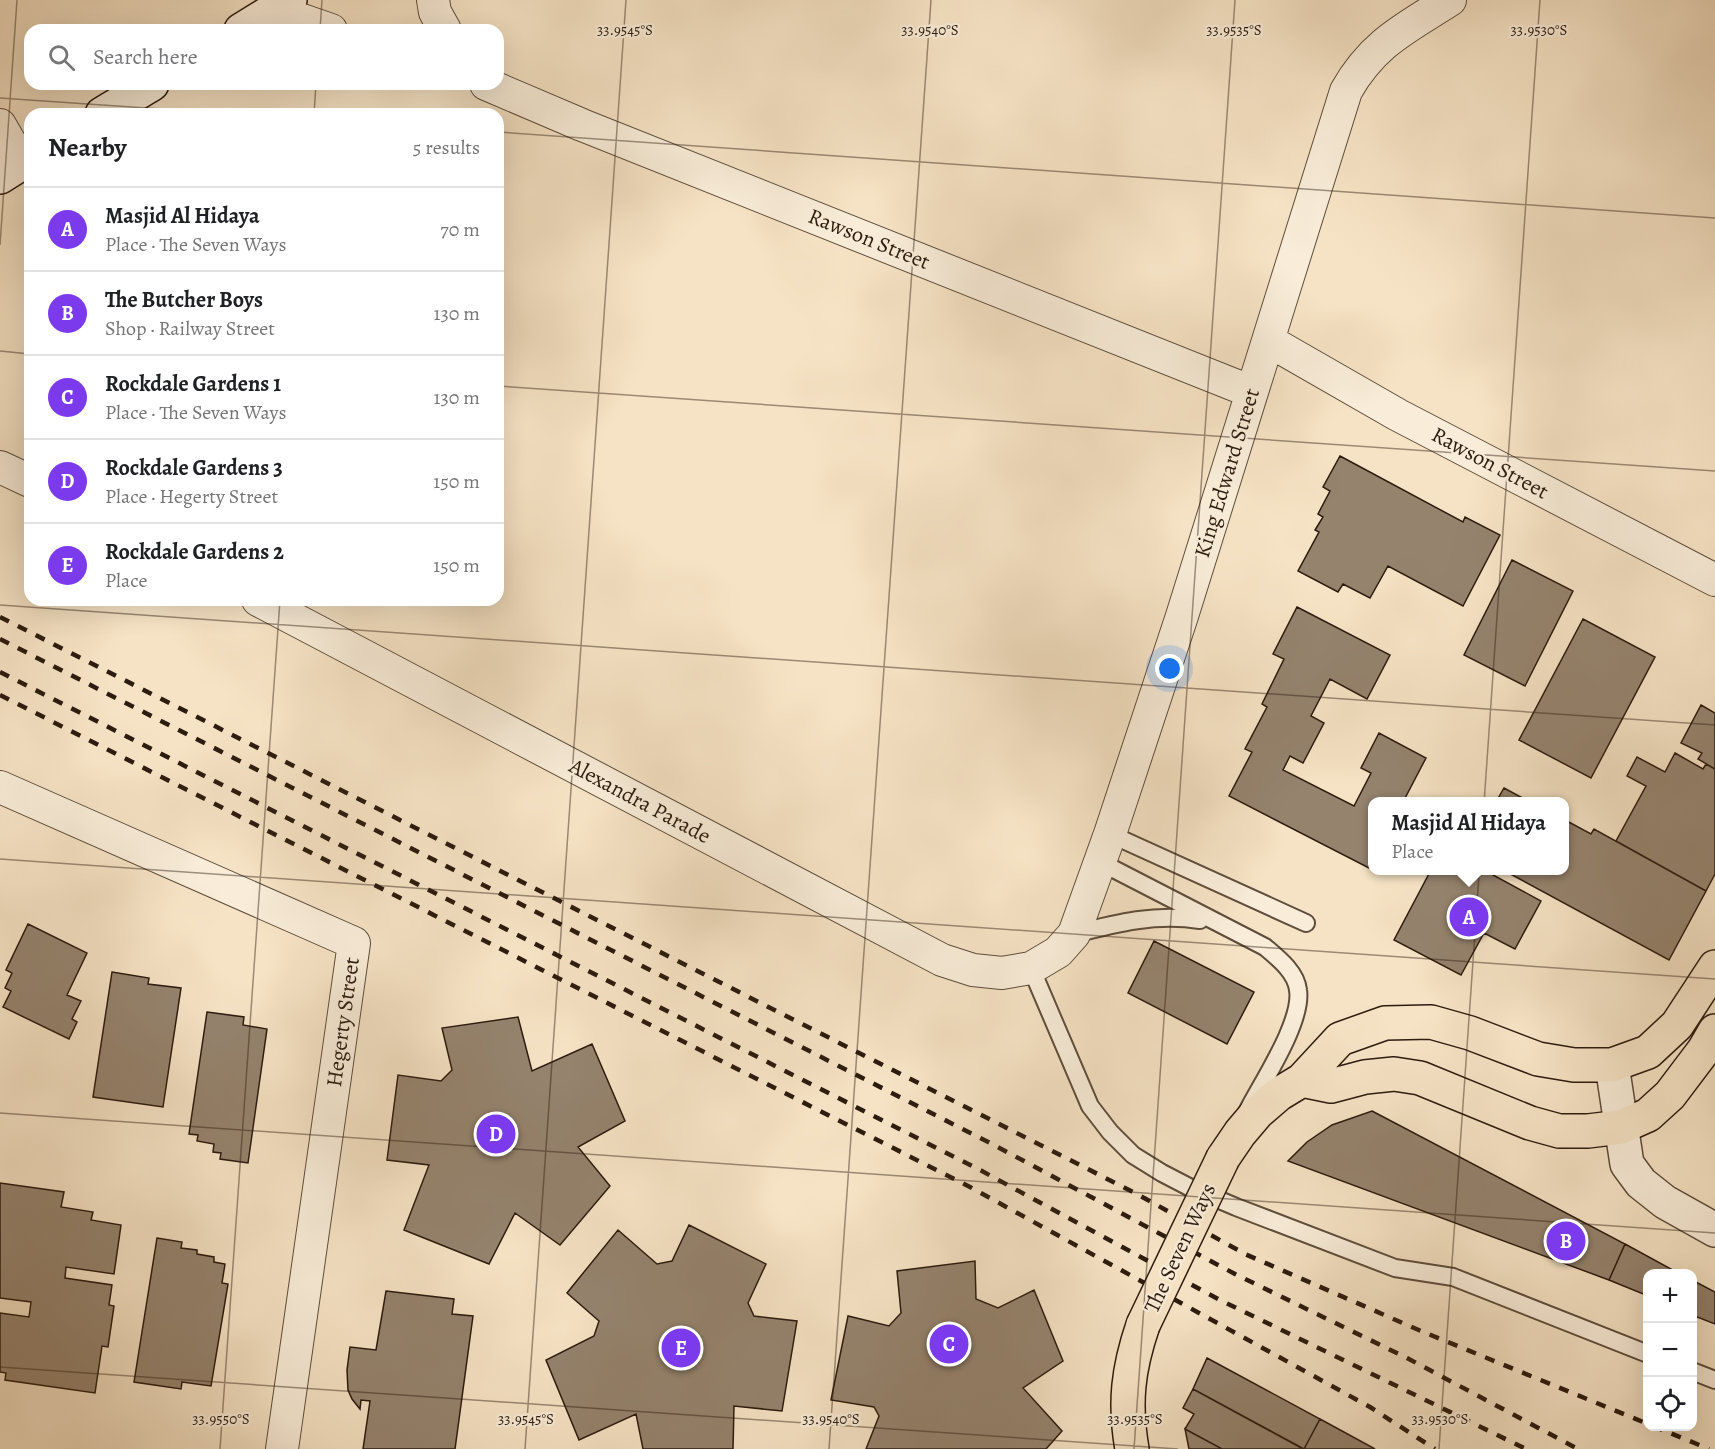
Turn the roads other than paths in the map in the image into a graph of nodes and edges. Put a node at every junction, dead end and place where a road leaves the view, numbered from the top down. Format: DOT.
graph roads {
  1 [pos="433,0"];
  2 [pos="1450,0"];
  3 [pos="282,5"];
  4 [pos="251,24"];
  5 [pos="319,24"];
  6 [pos="442,24"];
  7 [pos="142,90"];
  8 [pos="500,90"];
  9 [pos="112,108"];
  10 [pos="0,125"];
  11 [pos="17,166"];
  12 [pos="1269,341"];
  13 [pos="1252,392"];
  14 [pos="0,467"];
  15 [pos="24,478"];
  16 [pos="1715,580"];
  17 [pos="269,606"];
  18 [pos="0,788"];
  19 [pos="1105,848"];
  20 [pos="1213,921"];
  21 [pos="1306,923"];
  22 [pos="1074,934"];
  23 [pos="1715,967"];
  24 [pos="1031,968"];
  25 [pos="1715,1031"];
  26 [pos="1612,1065"];
  27 [pos="1302,1080"];
  28 [pos="1621,1127"];
  29 [pos="1223,1158"];
  30 [pos="1715,1230"];
  31 [pos="1643,1352"];
  32 [pos="1697,1373"];
  33 [pos="1715,1380"];
  34 [pos="282,1449"];
  35 [pos="1132,1449"];
  1 -- 6 [label="street"];
  2 -- 12 [label="street, King Edward Street"];
  3 -- 4 [label="street"];
  3 -- 5 [label="street"];
  7 -- 9 [label="street"];
  8 -- 13 [label="street, Rawson Street"];
  10 -- 11 [label="street"];
  12 -- 13 [label="street, King Edward Street"];
  12 -- 16 [label="street, Rawson Street"];
  13 -- 19 [label="street, King Edward Street"];
  14 -- 15 [label="street"];
  17 -- 24 [label="street, Alexandra Parade"];
  18 -- 34 [label="street, Hegerty Street"];
  19 -- 20 [label="lane"];
  19 -- 21 [label="lane"];
  19 -- 22 [label="street, King Edward Street"];
  20 -- 22 [label="lane"];
  20 -- 29 [label="lane"];
  22 -- 24 [label="street, King Edward Street"];
  23 -- 26 [label="main road, The Seven Ways"];
  24 -- 31 [label="lane"];
  25 -- 28 [label="main road"];
  26 -- 27 [label="main road, The Seven Ways"];
  26 -- 28 [label="street"];
  27 -- 28 [label="main road"];
  27 -- 29 [label="main road, The Seven Ways"];
  28 -- 30 [label="street"];
  29 -- 35 [label="main road, The Seven Ways, bridge"];
  32 -- 33 [label="lane"];
}
